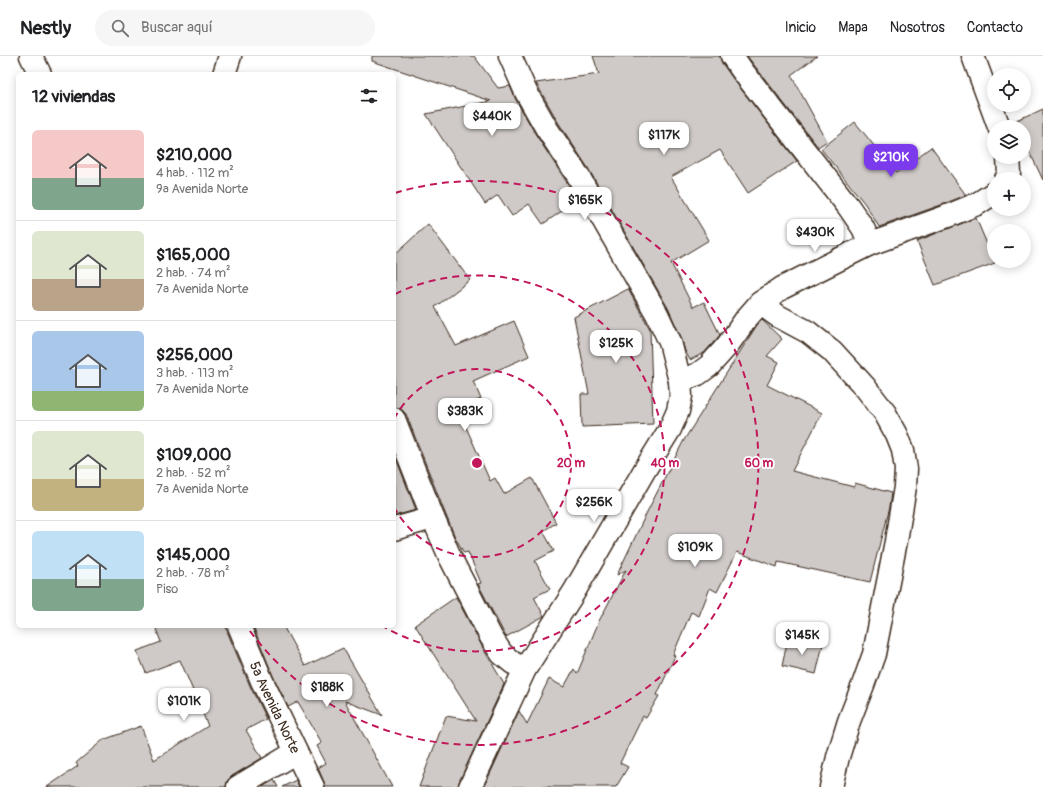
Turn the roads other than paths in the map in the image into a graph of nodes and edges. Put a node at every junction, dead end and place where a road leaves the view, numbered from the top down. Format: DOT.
graph roads {
  1 [pos="31,56"];
  2 [pos="230,56"];
  3 [pos="510,56"];
  4 [pos="732,56"];
  5 [pos="973,56"];
  6 [pos="39,72"];
  7 [pos="225,72"];
  8 [pos="996,120"];
  9 [pos="987,198"];
  10 [pos="870,244"];
  11 [pos="760,303"];
  12 [pos="680,381"];
  13 [pos="396,424"];
  14 [pos="433,518"];
  15 [pos="396,528"];
  16 [pos="240,628"];
  17 [pos="525,669"];
  18 [pos="296,752"];
  19 [pos="238,787"];
  20 [pos="313,787"];
  21 [pos="470,787"];
  22 [pos="831,787"];
  1 -- 6 [label="street"];
  2 -- 7 [label="street"];
  3 -- 12 [label="street"];
  4 -- 10 [label="street"];
  5 -- 8 [label="street"];
  9 -- 10 [label="street"];
  10 -- 11 [label="street"];
  11 -- 12 [label="street"];
  11 -- 22 [label="street"];
  12 -- 17 [label="street"];
  13 -- 14 [label="street"];
  14 -- 15 [label="street"];
  14 -- 17 [label="street"];
  16 -- 18 [label="street, 5a Avenida Norte"];
  17 -- 21 [label="street"];
  18 -- 19 [label="street"];
  18 -- 20 [label="street, 5a Avenida Norte"];
}
